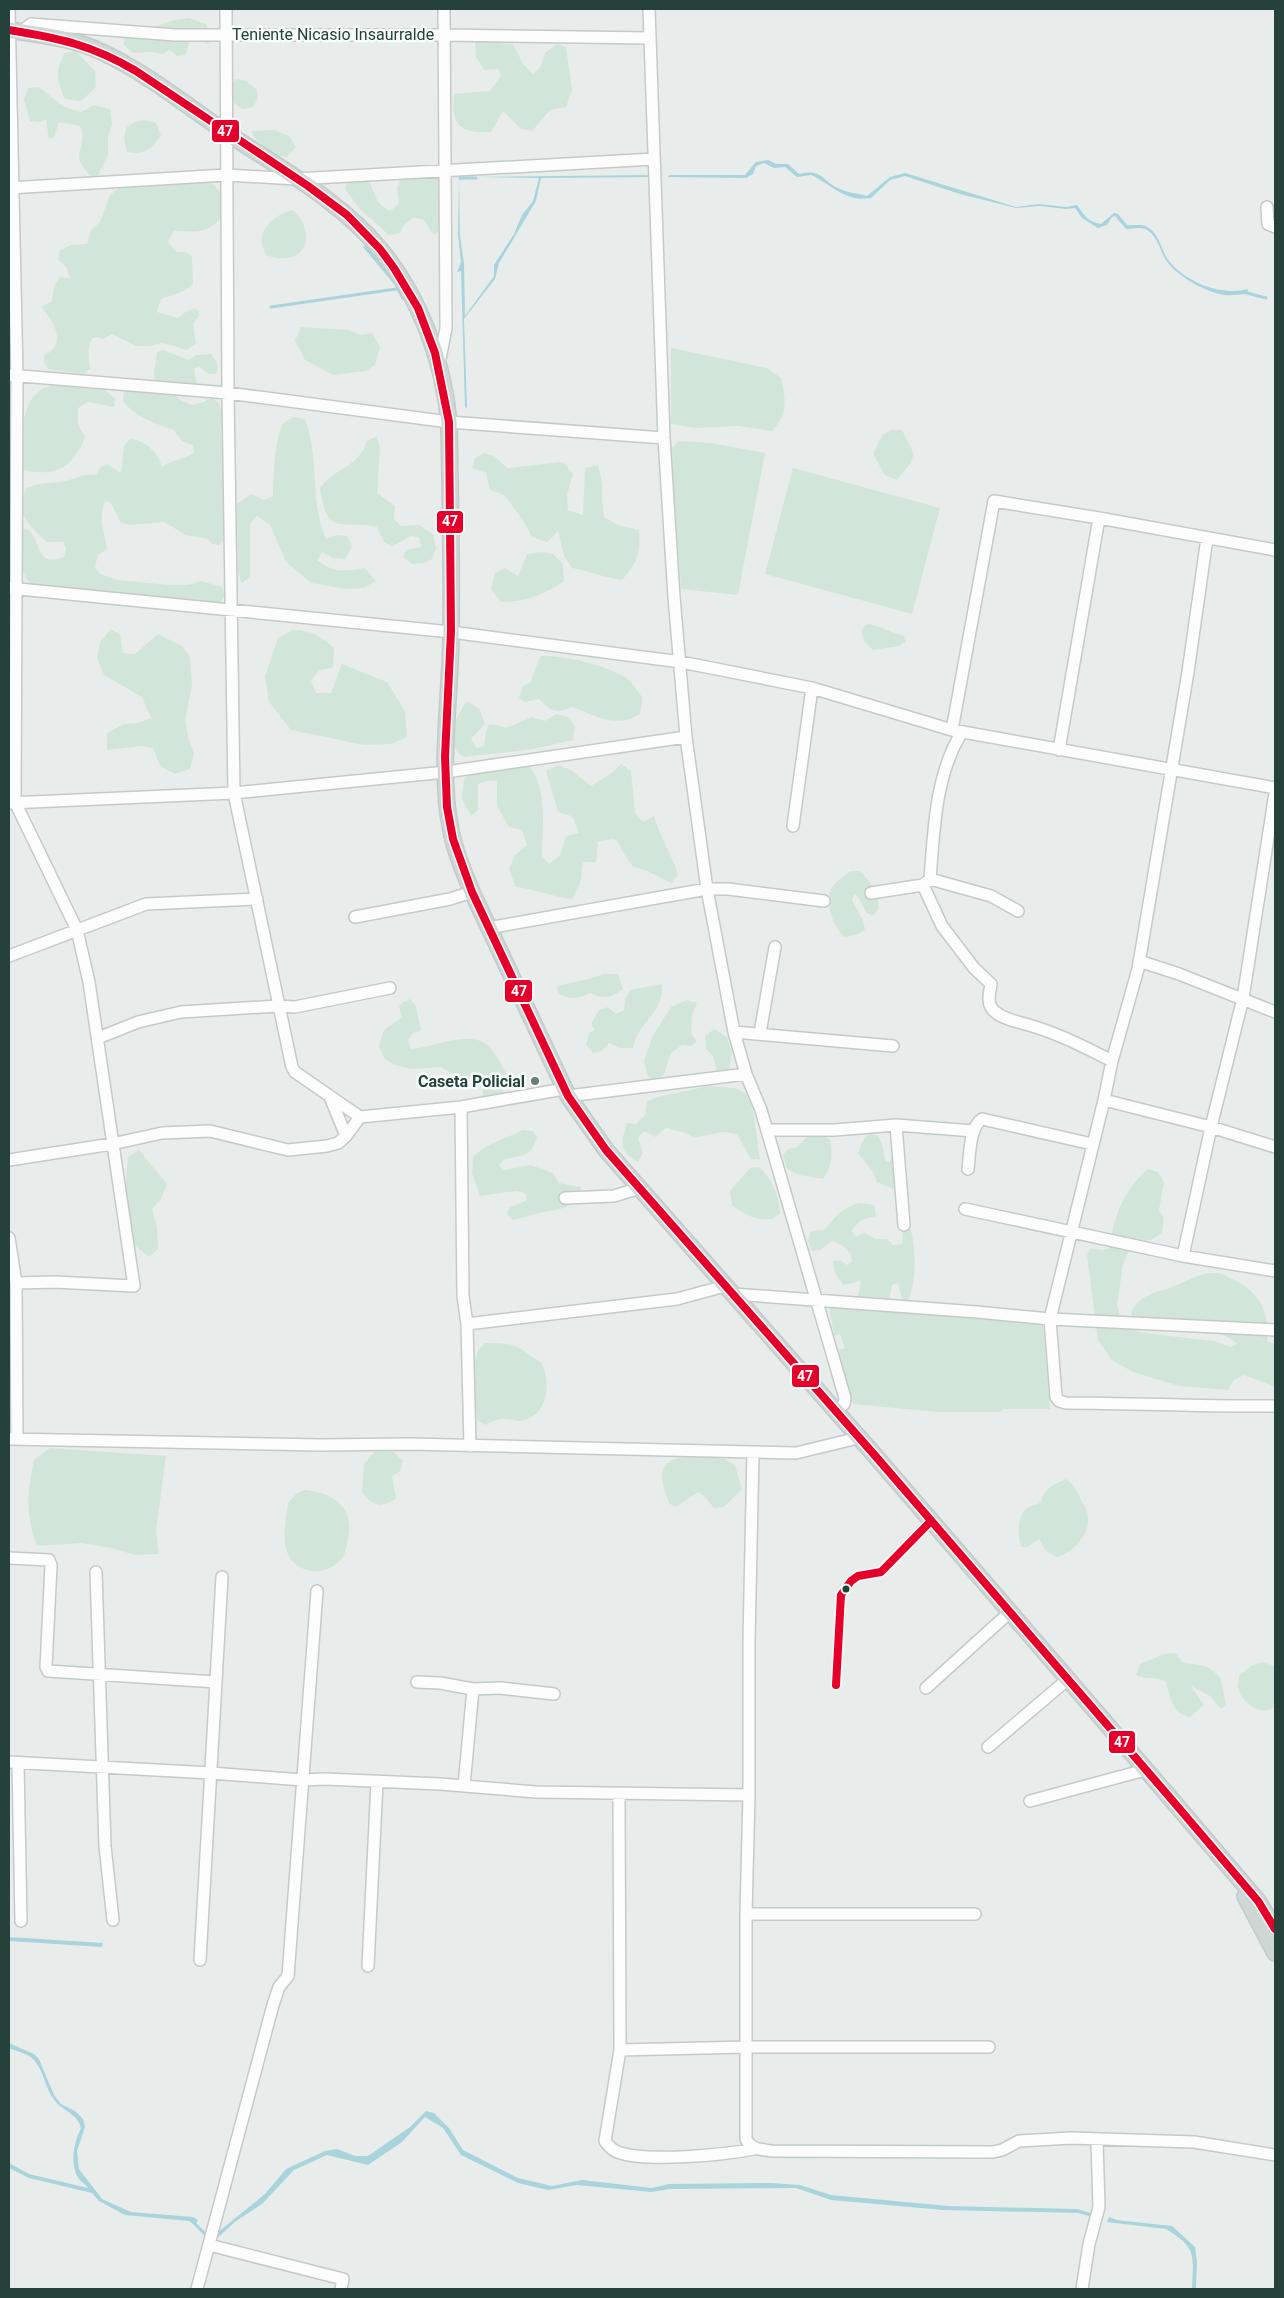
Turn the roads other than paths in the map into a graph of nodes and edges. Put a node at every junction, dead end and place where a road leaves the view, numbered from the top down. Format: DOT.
graph roads {
  1 [pos="9,9"];
  2 [pos="226,9"];
  3 [pos="444,9"];
  4 [pos="649,9"];
  5 [pos="13,31"];
  6 [pos="226,34"];
  7 [pos="445,35"];
  8 [pos="649,38"];
  9 [pos="226,132"];
  10 [pos="654,159"];
  11 [pos="445,169"];
  12 [pos="226,175"];
  13 [pos="296,179"];
  14 [pos="11,188"];
  15 [pos="1267,207"];
  16 [pos="1275,227"];
  17 [pos="439,365"];
  18 [pos="13,376"];
  19 [pos="228,393"];
  20 [pos="449,422"];
  21 [pos="664,438"];
  22 [pos="1099,518"];
  23 [pos="1207,538"];
  24 [pos="1275,550"];
  25 [pos="13,589"];
  26 [pos="232,611"];
  27 [pos="451,632"];
  28 [pos="681,662"];
  29 [pos="812,688"];
  30 [pos="957,731"];
  31 [pos="686,737"];
  32 [pos="1059,750"];
  33 [pos="1171,768"];
  34 [pos="446,772"];
  35 [pos="1275,788"];
  36 [pos="234,793"];
  37 [pos="1275,794"];
  38 [pos="12,803"];
  39 [pos="793,826"];
  40 [pos="927,882"];
  41 [pos="708,888"];
  42 [pos="472,892"];
  43 [pos="871,893"];
  44 [pos="257,899"];
  45 [pos="824,901"];
  46 [pos="1018,911"];
  47 [pos="355,917"];
  48 [pos="488,928"];
  49 [pos="77,930"];
  50 [pos="775,946"];
  51 [pos="9,956"];
  52 [pos="1139,961"];
  53 [pos="390,988"];
  54 [pos="1243,998"];
  55 [pos="278,1006"];
  56 [pos="1275,1012"];
  57 [pos="734,1032"];
  58 [pos="760,1033"];
  59 [pos="98,1038"];
  60 [pos="893,1046"];
  61 [pos="1112,1061"];
  62 [pos="746,1074"];
  63 [pos="566,1093"];
  64 [pos="330,1097"];
  65 [pos="1104,1100"];
  66 [pos="461,1107"];
  67 [pos="360,1117"];
  68 [pos="896,1125"];
  69 [pos="1211,1127"];
  70 [pos="767,1130"];
  71 [pos="974,1131"];
  72 [pos="346,1136"];
  73 [pos="112,1144"];
  74 [pos="1092,1144"];
  75 [pos="1275,1147"];
  76 [pos="9,1160"];
  77 [pos="968,1169"];
  78 [pos="640,1188"];
  79 [pos="565,1198"];
  80 [pos="964,1209"];
  81 [pos="904,1225"];
  82 [pos="1072,1232"];
  83 [pos="9,1238"];
  84 [pos="1183,1256"];
  85 [pos="1275,1271"];
  86 [pos="16,1284"];
  87 [pos="729,1290"];
  88 [pos="816,1301"];
  89 [pos="1050,1319"];
  90 [pos="467,1324"];
  91 [pos="1275,1330"];
  92 [pos="1275,1406"];
  93 [pos="835,1412"];
  94 [pos="13,1438"];
  95 [pos="858,1438"];
  96 [pos="470,1446"];
  97 [pos="753,1453"];
  98 [pos="9,1558"];
  99 [pos="96,1572"];
  100 [pos="222,1577"];
  101 [pos="317,1591"];
  102 [pos="1010,1612"];
  103 [pos="100,1676"];
  104 [pos="1067,1680"];
  105 [pos="216,1682"];
  106 [pos="417,1682"];
  107 [pos="926,1688"];
  108 [pos="473,1689"];
  109 [pos="554,1694"];
  110 [pos="988,1747"];
  111 [pos="13,1762"];
  112 [pos="103,1768"];
  113 [pos="1145,1770"];
  114 [pos="211,1773"];
  115 [pos="302,1780"];
  116 [pos="377,1782"];
  117 [pos="464,1786"];
  118 [pos="619,1794"];
  119 [pos="749,1795"];
  120 [pos="1030,1800"];
  121 [pos="1239,1880"];
  122 [pos="746,1914"];
  123 [pos="975,1914"];
  124 [pos="113,1920"];
  125 [pos="20,1921"];
  126 [pos="1275,1929"];
  127 [pos="1275,1953"];
  128 [pos="200,1960"];
  129 [pos="368,1966"];
  130 [pos="746,2046"];
  131 [pos="989,2047"];
  132 [pos="620,2050"];
  133 [pos="1097,2140"];
  134 [pos="754,2149"];
  135 [pos="1275,2155"];
  136 [pos="210,2241"];
  137 [pos="197,2289"];
  138 [pos="341,2289"];
  139 [pos="1082,2289"];
  1 -- 5 [label="street"];
  2 -- 6 [label="street"];
  3 -- 7 [label="street"];
  4 -- 8 [label="street"];
  5 -- 6 [label="street, Teniente Nicasio Insaurralde"];
  5 -- 9 [label="main road"];
  5 -- 14 [label="street"];
  6 -- 7 [label="street, Teniente Nicasio Insaurralde"];
  6 -- 9 [label="street"];
  7 -- 8 [label="street, Teniente Nicasio Insaurralde"];
  7 -- 11 [label="street"];
  8 -- 10 [label="street"];
  9 -- 12 [label="street"];
  9 -- 13 [label="main road"];
  10 -- 11 [label="street"];
  10 -- 21 [label="street"];
  11 -- 13 [label="street"];
  11 -- 17 [label="street"];
  12 -- 13 [label="street"];
  12 -- 14 [label="street"];
  12 -- 19 [label="street"];
  13 -- 17 [label="main road"];
  14 -- 18 [label="street"];
  15 -- 16 [label="street"];
  17 -- 20 [label="main road"];
  18 -- 19 [label="street"];
  18 -- 25 [label="street"];
  19 -- 20 [label="street"];
  19 -- 26 [label="street"];
  20 -- 21 [label="street"];
  20 -- 27 [label="main road"];
  21 -- 28 [label="street"];
  22 -- 23 [label="street"];
  22 -- 30 [label="street"];
  22 -- 32 [label="street"];
  23 -- 24 [label="street"];
  23 -- 33 [label="street"];
  25 -- 26 [label="street"];
  25 -- 38 [label="street"];
  26 -- 27 [label="street"];
  26 -- 36 [label="street"];
  27 -- 28 [label="street"];
  27 -- 34 [label="main road"];
  28 -- 29 [label="street"];
  28 -- 31 [label="street"];
  29 -- 30 [label="street"];
  29 -- 39 [label="street"];
  30 -- 32 [label="street"];
  30 -- 40 [label="street"];
  31 -- 34 [label="street"];
  31 -- 41 [label="street"];
  32 -- 33 [label="street"];
  33 -- 35 [label="street"];
  33 -- 52 [label="street"];
  34 -- 36 [label="street"];
  34 -- 42 [label="main road"];
  36 -- 38 [label="street"];
  36 -- 44 [label="street"];
  37 -- 54 [label="street"];
  38 -- 49 [label="street"];
  40 -- 43 [label="street"];
  40 -- 46 [label="street"];
  40 -- 61 [label="street"];
  41 -- 45 [label="street"];
  41 -- 48 [label="street"];
  41 -- 57 [label="street"];
  42 -- 47 [label="street"];
  42 -- 48 [label="main road"];
  44 -- 49 [label="street"];
  44 -- 55 [label="street"];
  48 -- 63 [label="main road"];
  49 -- 51 [label="street"];
  49 -- 59 [label="street"];
  50 -- 58 [label="street"];
  52 -- 54 [label="street"];
  52 -- 61 [label="street"];
  53 -- 55 [label="street"];
  54 -- 56 [label="street"];
  54 -- 69 [label="street"];
  55 -- 59 [label="street"];
  55 -- 64 [label="street"];
  57 -- 58 [label="street"];
  57 -- 62 [label="street"];
  58 -- 60 [label="street"];
  59 -- 73 [label="street"];
  61 -- 65 [label="street"];
  62 -- 63 [label="street"];
  62 -- 70 [label="street"];
  63 -- 66 [label="street"];
  63 -- 78 [label="main road"];
  64 -- 67 [label="street"];
  64 -- 72 [label="street"];
  65 -- 69 [label="street"];
  65 -- 74 [label="street"];
  66 -- 67 [label="street"];
  66 -- 90 [label="street"];
  67 -- 72 [label="street"];
  68 -- 70 [label="street"];
  68 -- 71 [label="street"];
  68 -- 81 [label="street"];
  69 -- 75 [label="street"];
  69 -- 84 [label="street"];
  70 -- 88 [label="street"];
  71 -- 74 [label="street"];
  71 -- 77 [label="street"];
  72 -- 73 [label="street"];
  73 -- 76 [label="street"];
  73 -- 86 [label="street"];
  74 -- 82 [label="street"];
  78 -- 79 [label="street"];
  78 -- 87 [label="main road"];
  80 -- 82 [label="street"];
  82 -- 84 [label="street"];
  82 -- 89 [label="street"];
  83 -- 86 [label="street"];
  84 -- 85 [label="street"];
  86 -- 94 [label="street"];
  87 -- 88 [label="street"];
  87 -- 90 [label="street"];
  87 -- 93 [label="main road"];
  88 -- 89 [label="street"];
  88 -- 93 [label="street"];
  89 -- 91 [label="street"];
  89 -- 92 [label="street"];
  90 -- 96 [label="street"];
  93 -- 95 [label="main road"];
  94 -- 96 [label="street"];
  95 -- 97 [label="street"];
  95 -- 102 [label="main road"];
  96 -- 97 [label="street"];
  97 -- 119 [label="street"];
  98 -- 103 [label="street"];
  99 -- 103 [label="street"];
  100 -- 105 [label="street"];
  101 -- 115 [label="street"];
  102 -- 104 [label="main road"];
  102 -- 107 [label="street"];
  103 -- 105 [label="street"];
  103 -- 112 [label="street"];
  104 -- 110 [label="street"];
  104 -- 113 [label="main road"];
  105 -- 114 [label="street"];
  106 -- 108 [label="street"];
  108 -- 109 [label="street"];
  108 -- 117 [label="street"];
  111 -- 112 [label="street"];
  111 -- 125 [label="street"];
  112 -- 114 [label="street"];
  112 -- 124 [label="street"];
  113 -- 120 [label="street"];
  113 -- 121 [label="main road"];
  114 -- 115 [label="street"];
  114 -- 128 [label="street"];
  115 -- 116 [label="street"];
  115 -- 136 [label="street"];
  116 -- 117 [label="street"];
  116 -- 129 [label="street"];
  117 -- 118 [label="street"];
  118 -- 119 [label="street"];
  118 -- 132 [label="street"];
  119 -- 122 [label="street"];
  121 -- 126 [label="main road"];
  121 -- 127 [label="main road"];
  122 -- 123 [label="street"];
  122 -- 130 [label="street"];
  130 -- 131 [label="street"];
  130 -- 132 [label="street"];
  130 -- 134 [label="street"];
  132 -- 134 [label="street"];
  133 -- 134 [label="street"];
  133 -- 135 [label="street"];
  133 -- 139 [label="street"];
  136 -- 137 [label="street"];
  136 -- 138 [label="street"];
}
